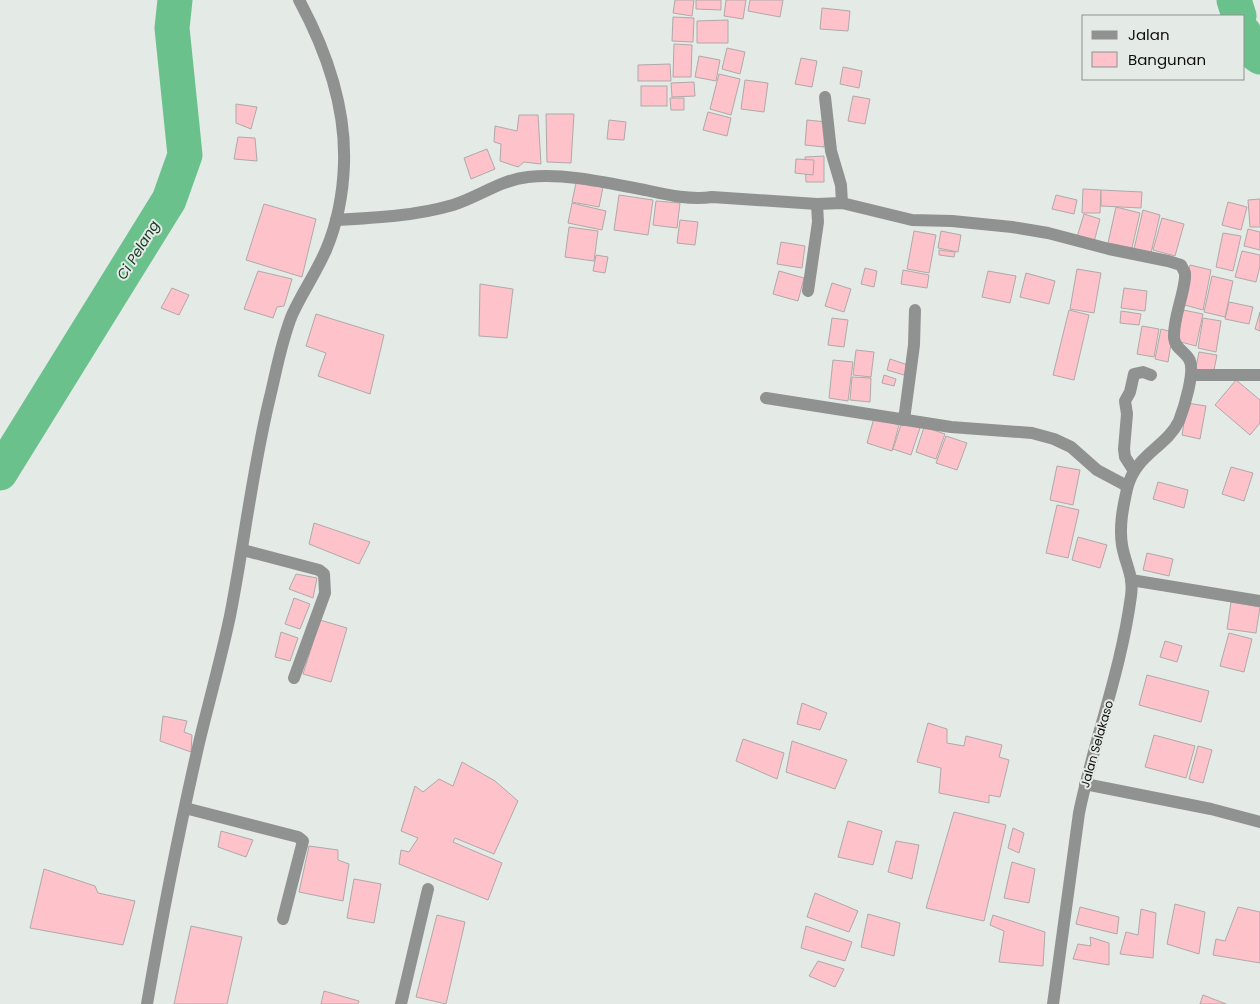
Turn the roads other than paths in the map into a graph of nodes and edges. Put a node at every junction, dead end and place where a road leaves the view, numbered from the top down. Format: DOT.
graph roads {
  1 [pos="299,0"];
  2 [pos="825,97"];
  3 [pos="842,203"];
  4 [pos="817,204"];
  5 [pos="336,220"];
  6 [pos="808,290"];
  7 [pos="915,310"];
  8 [pos="1151,375"];
  9 [pos="1191,375"];
  10 [pos="1260,375"];
  11 [pos="766,398"];
  12 [pos="904,420"];
  13 [pos="1134,471"];
  14 [pos="1127,486"];
  15 [pos="243,550"];
  16 [pos="1131,580"];
  17 [pos="1260,601"];
  18 [pos="294,678"];
  19 [pos="1085,784"];
  20 [pos="185,808"];
  21 [pos="1260,822"];
  22 [pos="428,889"];
  23 [pos="283,919"];
  24 [pos="146,1004"];
  25 [pos="400,1004"];
  26 [pos="1053,1004"];
  1 -- 5 [label="street"];
  2 -- 3 [label="street"];
  3 -- 4 [label="street"];
  3 -- 9 [label="street"];
  4 -- 5 [label="street"];
  4 -- 6 [label="street"];
  5 -- 15 [label="street"];
  7 -- 12 [label="street"];
  8 -- 13 [label="street"];
  9 -- 10 [label="street"];
  9 -- 13 [label="street, Jalan Selakaso"];
  11 -- 12 [label="street"];
  12 -- 14 [label="street"];
  13 -- 14 [label="street, Jalan Selakaso"];
  14 -- 16 [label="street, Jalan Selakaso"];
  15 -- 18 [label="street"];
  15 -- 20 [label="street"];
  16 -- 17 [label="street"];
  16 -- 19 [label="street, Jalan Selakaso"];
  19 -- 21 [label="street"];
  19 -- 26 [label="street, Jalan Selakaso"];
  20 -- 23 [label="street"];
  20 -- 24 [label="street"];
  22 -- 25 [label="street"];
}
